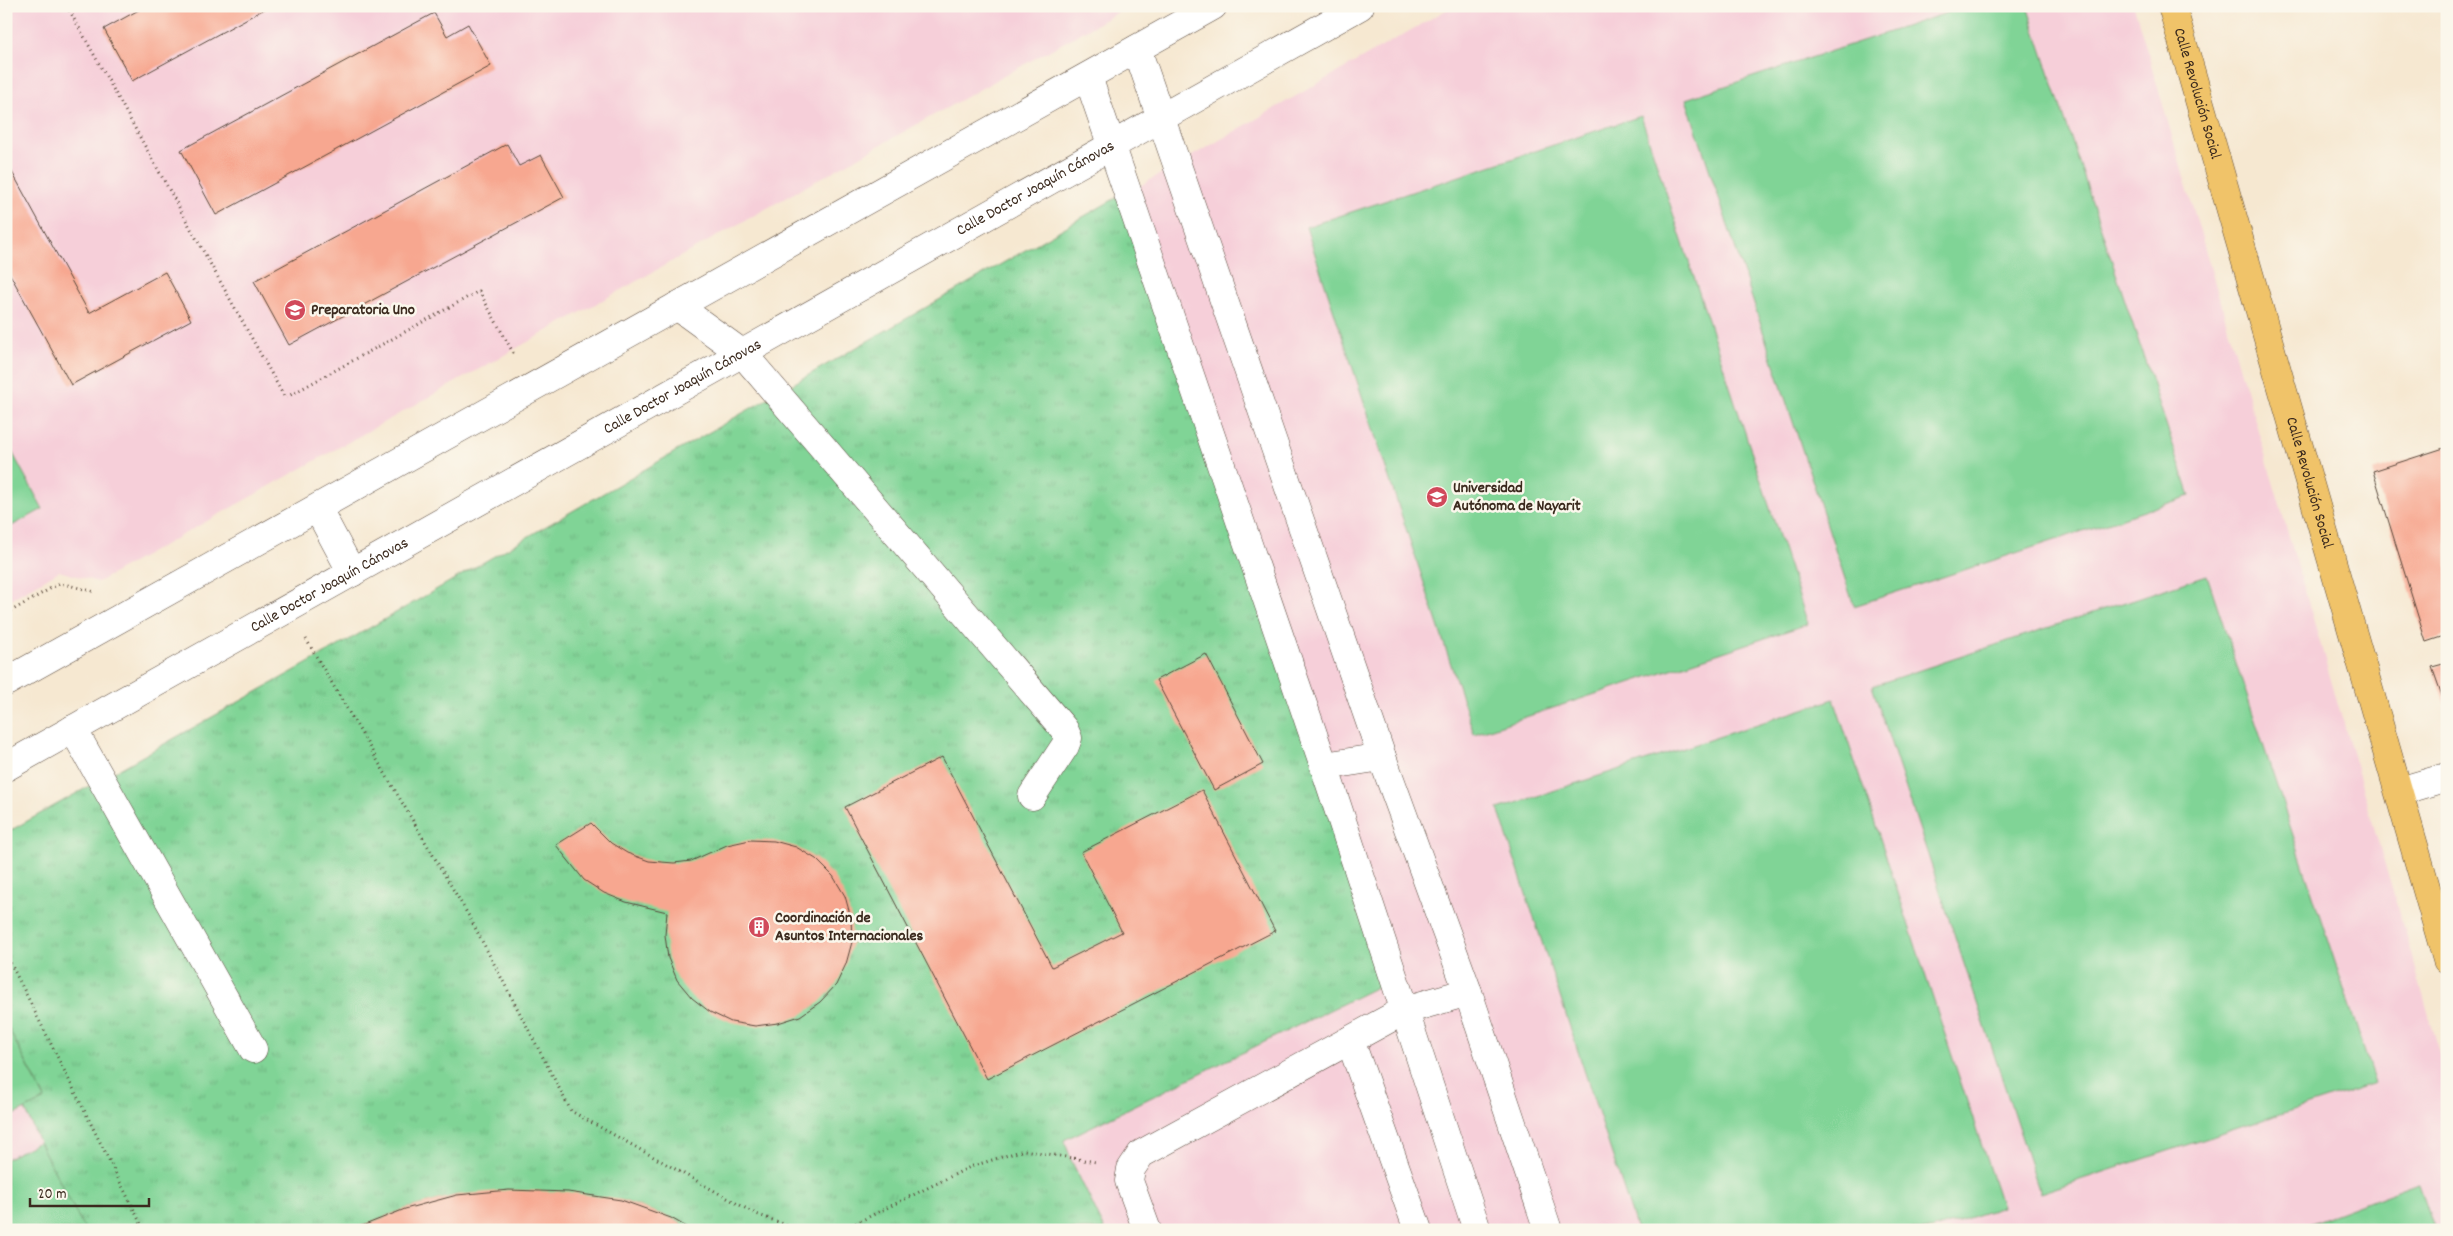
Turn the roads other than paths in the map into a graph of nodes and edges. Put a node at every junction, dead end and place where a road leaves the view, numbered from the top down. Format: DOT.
graph roads {
  1 [pos="1213,6"];
  2 [pos="1360,6"];
  3 [pos="2172,6"];
  4 [pos="1136,49"];
  5 [pos="1088,77"];
  6 [pos="1160,117"];
  7 [pos="1112,145"];
  8 [pos="677,306"];
  9 [pos="743,354"];
  10 [pos="318,509"];
  11 [pos="352,573"];
  12 [pos="6,682"];
  13 [pos="73,729"];
  14 [pos="1382,757"];
  15 [pos="1324,766"];
  16 [pos="6,767"];
  17 [pos="2447,777"];
  18 [pos="2400,792"];
  19 [pos="1032,796"];
  20 [pos="2447,960"];
  21 [pos="1468,992"];
  22 [pos="1405,1010"];
  23 [pos="1350,1040"];
  24 [pos="253,1049"];
  25 [pos="1147,1230"];
  26 [pos="1418,1230"];
  27 [pos="1476,1230"];
  28 [pos="1548,1230"];
  1 -- 4 [label="street"];
  2 -- 6 [label="street, Calle Doctor Joaquín Cánovas"];
  3 -- 18 [label="main road, Calle Revolución Social"];
  4 -- 5 [label="street"];
  4 -- 6 [label="street"];
  5 -- 7 [label="street"];
  5 -- 8 [label="street"];
  6 -- 7 [label="street, Calle Doctor Joaquín Cánovas"];
  6 -- 14 [label="street"];
  7 -- 9 [label="street, Calle Doctor Joaquín Cánovas"];
  7 -- 15 [label="street"];
  8 -- 9 [label="street"];
  8 -- 10 [label="street"];
  9 -- 11 [label="street, Calle Doctor Joaquín Cánovas"];
  9 -- 19 [label="street"];
  10 -- 11 [label="street"];
  10 -- 12 [label="street"];
  11 -- 13 [label="street, Calle Doctor Joaquín Cánovas"];
  13 -- 16 [label="street, Calle Doctor Joaquín Cánovas"];
  13 -- 24 [label="street"];
  14 -- 15 [label="street"];
  14 -- 21 [label="street"];
  15 -- 22 [label="street"];
  17 -- 18 [label="street"];
  18 -- 20 [label="main road, Calle Revolución Social"];
  21 -- 22 [label="street"];
  21 -- 28 [label="street"];
  22 -- 23 [label="street"];
  22 -- 27 [label="street"];
  23 -- 25 [label="street"];
  23 -- 26 [label="street"];
}
